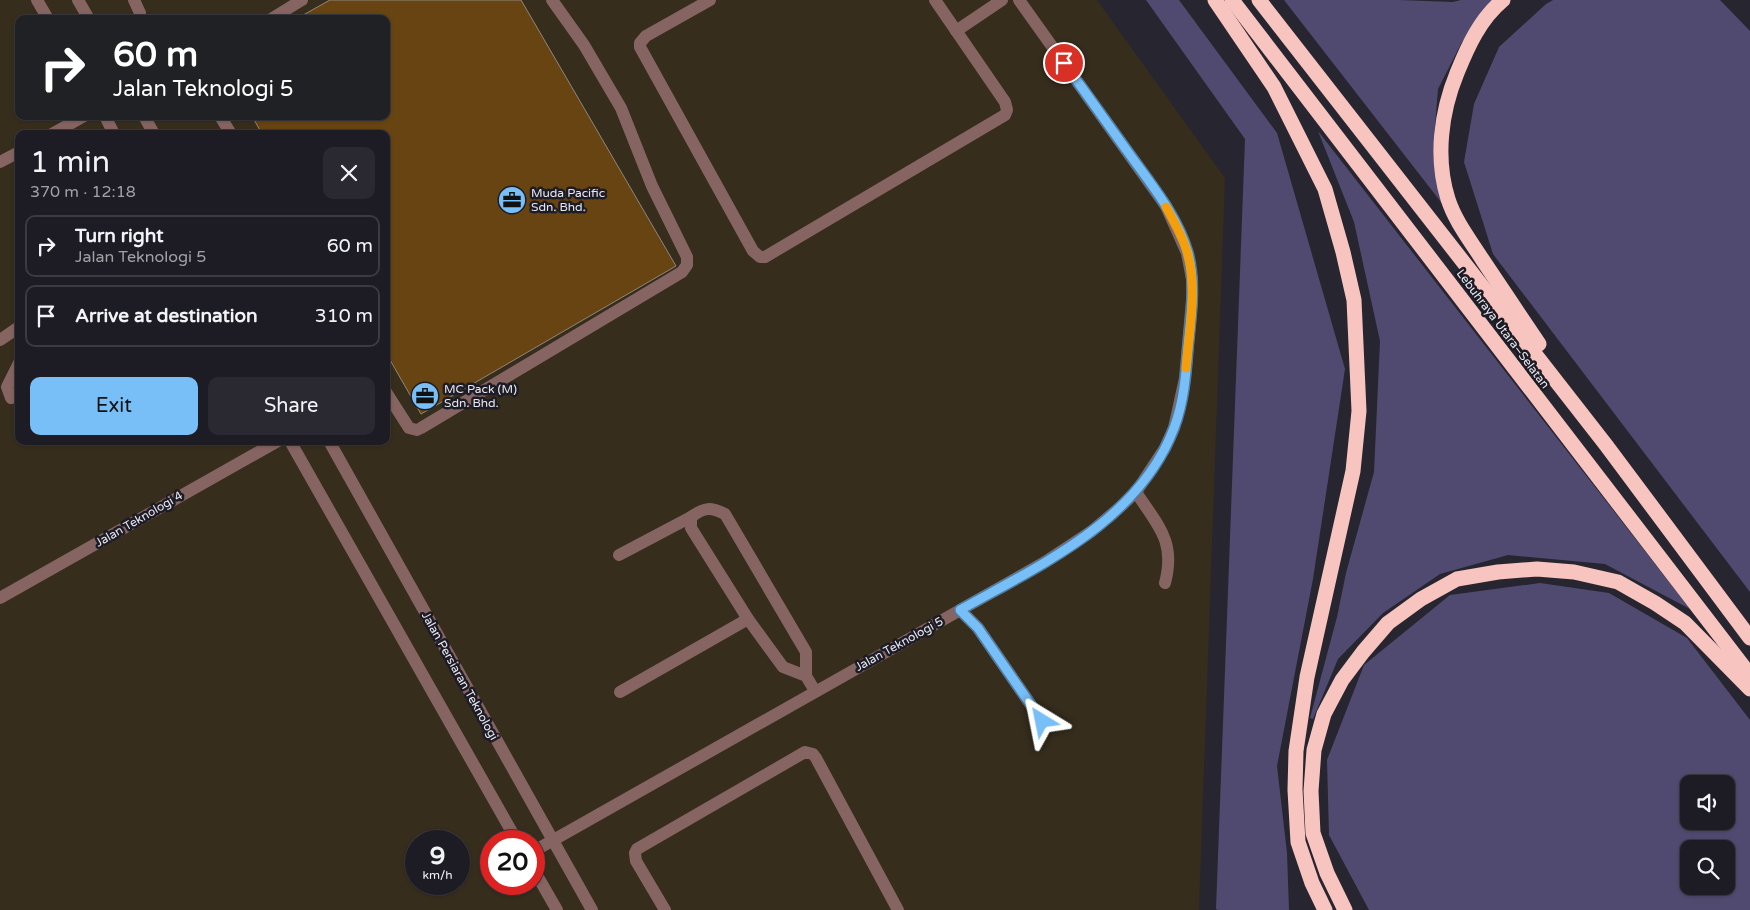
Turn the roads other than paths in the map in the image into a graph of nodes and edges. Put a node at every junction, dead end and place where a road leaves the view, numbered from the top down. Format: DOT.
graph roads {
  1 [pos="37,0"];
  2 [pos="78,0"];
  3 [pos="134,0"];
  4 [pos="302,0"];
  5 [pos="552,0"];
  6 [pos="710,0"];
  7 [pos="936,0"];
  8 [pos="1002,0"];
  9 [pos="1019,0"];
  10 [pos="1215,0"];
  11 [pos="1232,0"];
  12 [pos="1259,0"];
  13 [pos="1503,0"];
  14 [pos="46,15"];
  15 [pos="87,15"];
  16 [pos="140,15"];
  17 [pos="278,15"];
  18 [pos="956,31"];
  19 [pos="77,120"];
  20 [pos="59,130"];
  21 [pos="15,154"];
  22 [pos="0,162"];
  23 [pos="15,330"];
  24 [pos="0,340"];
  25 [pos="15,370"];
  26 [pos="11,398"];
  27 [pos="390,398"];
  28 [pos="271,445"];
  29 [pos="292,445"];
  30 [pos="331,445"];
  31 [pos="1606,445"];
  32 [pos="1136,492"];
  33 [pos="691,517"];
  34 [pos="619,555"];
  35 [pos="1165,583"];
  36 [pos="0,598"];
  37 [pos="960,610"];
  38 [pos="748,619"];
  39 [pos="1750,638"];
  40 [pos="1750,675"];
  41 [pos="806,676"];
  42 [pos="1750,689"];
  43 [pos="620,692"];
  44 [pos="815,692"];
  45 [pos="1042,721"];
  46 [pos="511,830"];
  47 [pos="552,841"];
  48 [pos="545,845"];
  49 [pos="545,889"];
  50 [pos="557,910"];
  51 [pos="592,910"];
  52 [pos="665,910"];
  53 [pos="898,910"];
  54 [pos="1324,910"];
  55 [pos="1345,910"];
  1 -- 14 [label="street"];
  2 -- 15 [label="street"];
  3 -- 16 [label="street"];
  4 -- 17 [label="street"];
  5 -- 27 [label="street"];
  6 -- 18 [label="street"];
  7 -- 18 [label="street"];
  8 -- 18 [label="street"];
  9 -- 32 [label="street, Jalan Teknologi 5"];
  10 -- 54 [label="highway"];
  11 -- 40 [label="highway, Lebuhraya Utara–Selatan"];
  12 -- 31 [label="highway, Lebuhraya Utara–Selatan"];
  13 -- 31 [label="highway"];
  19 -- 20 [label="street"];
  21 -- 22 [label="street"];
  23 -- 24 [label="street"];
  25 -- 26 [label="street"];
  28 -- 36 [label="street, Jalan Teknologi 4"];
  29 -- 46 [label="street"];
  30 -- 47 [label="street, Jalan Persiaran Teknologi"];
  31 -- 39 [label="highway, Lebuhraya Utara–Selatan"];
  32 -- 35 [label="street"];
  32 -- 37 [label="street, Jalan Teknologi 5"];
  33 -- 34 [label="street"];
  33 -- 38 [label="street"];
  33 -- 41 [label="street"];
  37 -- 44 [label="street, Jalan Teknologi 5"];
  37 -- 45 [label="street"];
  38 -- 41 [label="street"];
  38 -- 43 [label="street"];
  41 -- 44 [label="street"];
  42 -- 55 [label="highway"];
  44 -- 47 [label="street, Jalan Teknologi 5"];
  47 -- 48 [label="street, Jalan Teknologi 5"];
  47 -- 51 [label="street, Jalan Persiaran Teknologi"];
  49 -- 50 [label="street"];
  52 -- 53 [label="street"];
}
